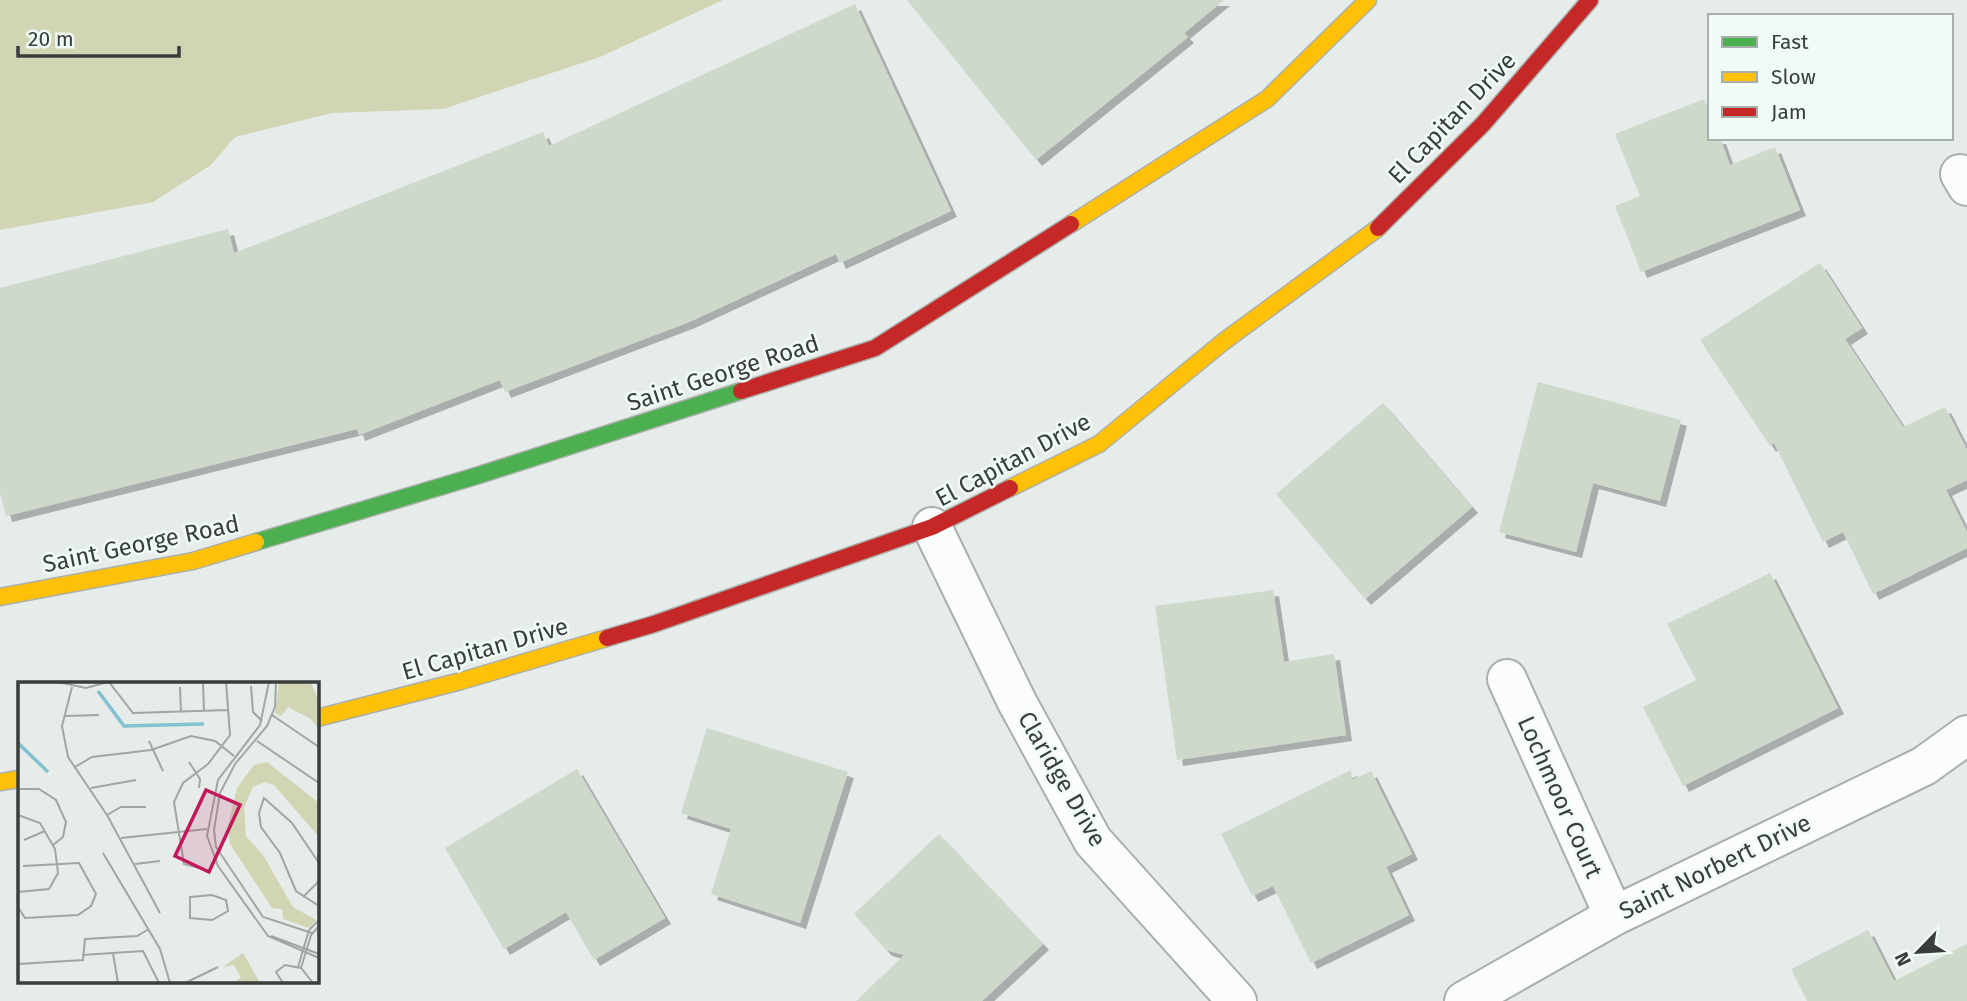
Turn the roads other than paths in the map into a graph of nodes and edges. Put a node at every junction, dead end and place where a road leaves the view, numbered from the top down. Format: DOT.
graph roads {
  1 [pos="1368,0"];
  2 [pos="1590,0"];
  3 [pos="932,527"];
  4 [pos="0,597"];
  5 [pos="1507,678"];
  6 [pos="318,718"];
  7 [pos="1967,736"];
  8 [pos="18,779"];
  9 [pos="0,782"];
  10 [pos="1614,916"];
  11 [pos="1237,1001"];
  12 [pos="1464,1001"];
  1 -- 4 [label="street, Saint George Road"];
  2 -- 3 [label="street, El Capitan Drive"];
  3 -- 6 [label="street, El Capitan Drive"];
  3 -- 11 [label="street, Claridge Drive"];
  5 -- 10 [label="street, Lochmoor Court"];
  7 -- 10 [label="street, Saint Norbert Drive"];
  8 -- 9 [label="street"];
  10 -- 12 [label="street, Saint Norbert Drive"];
}
